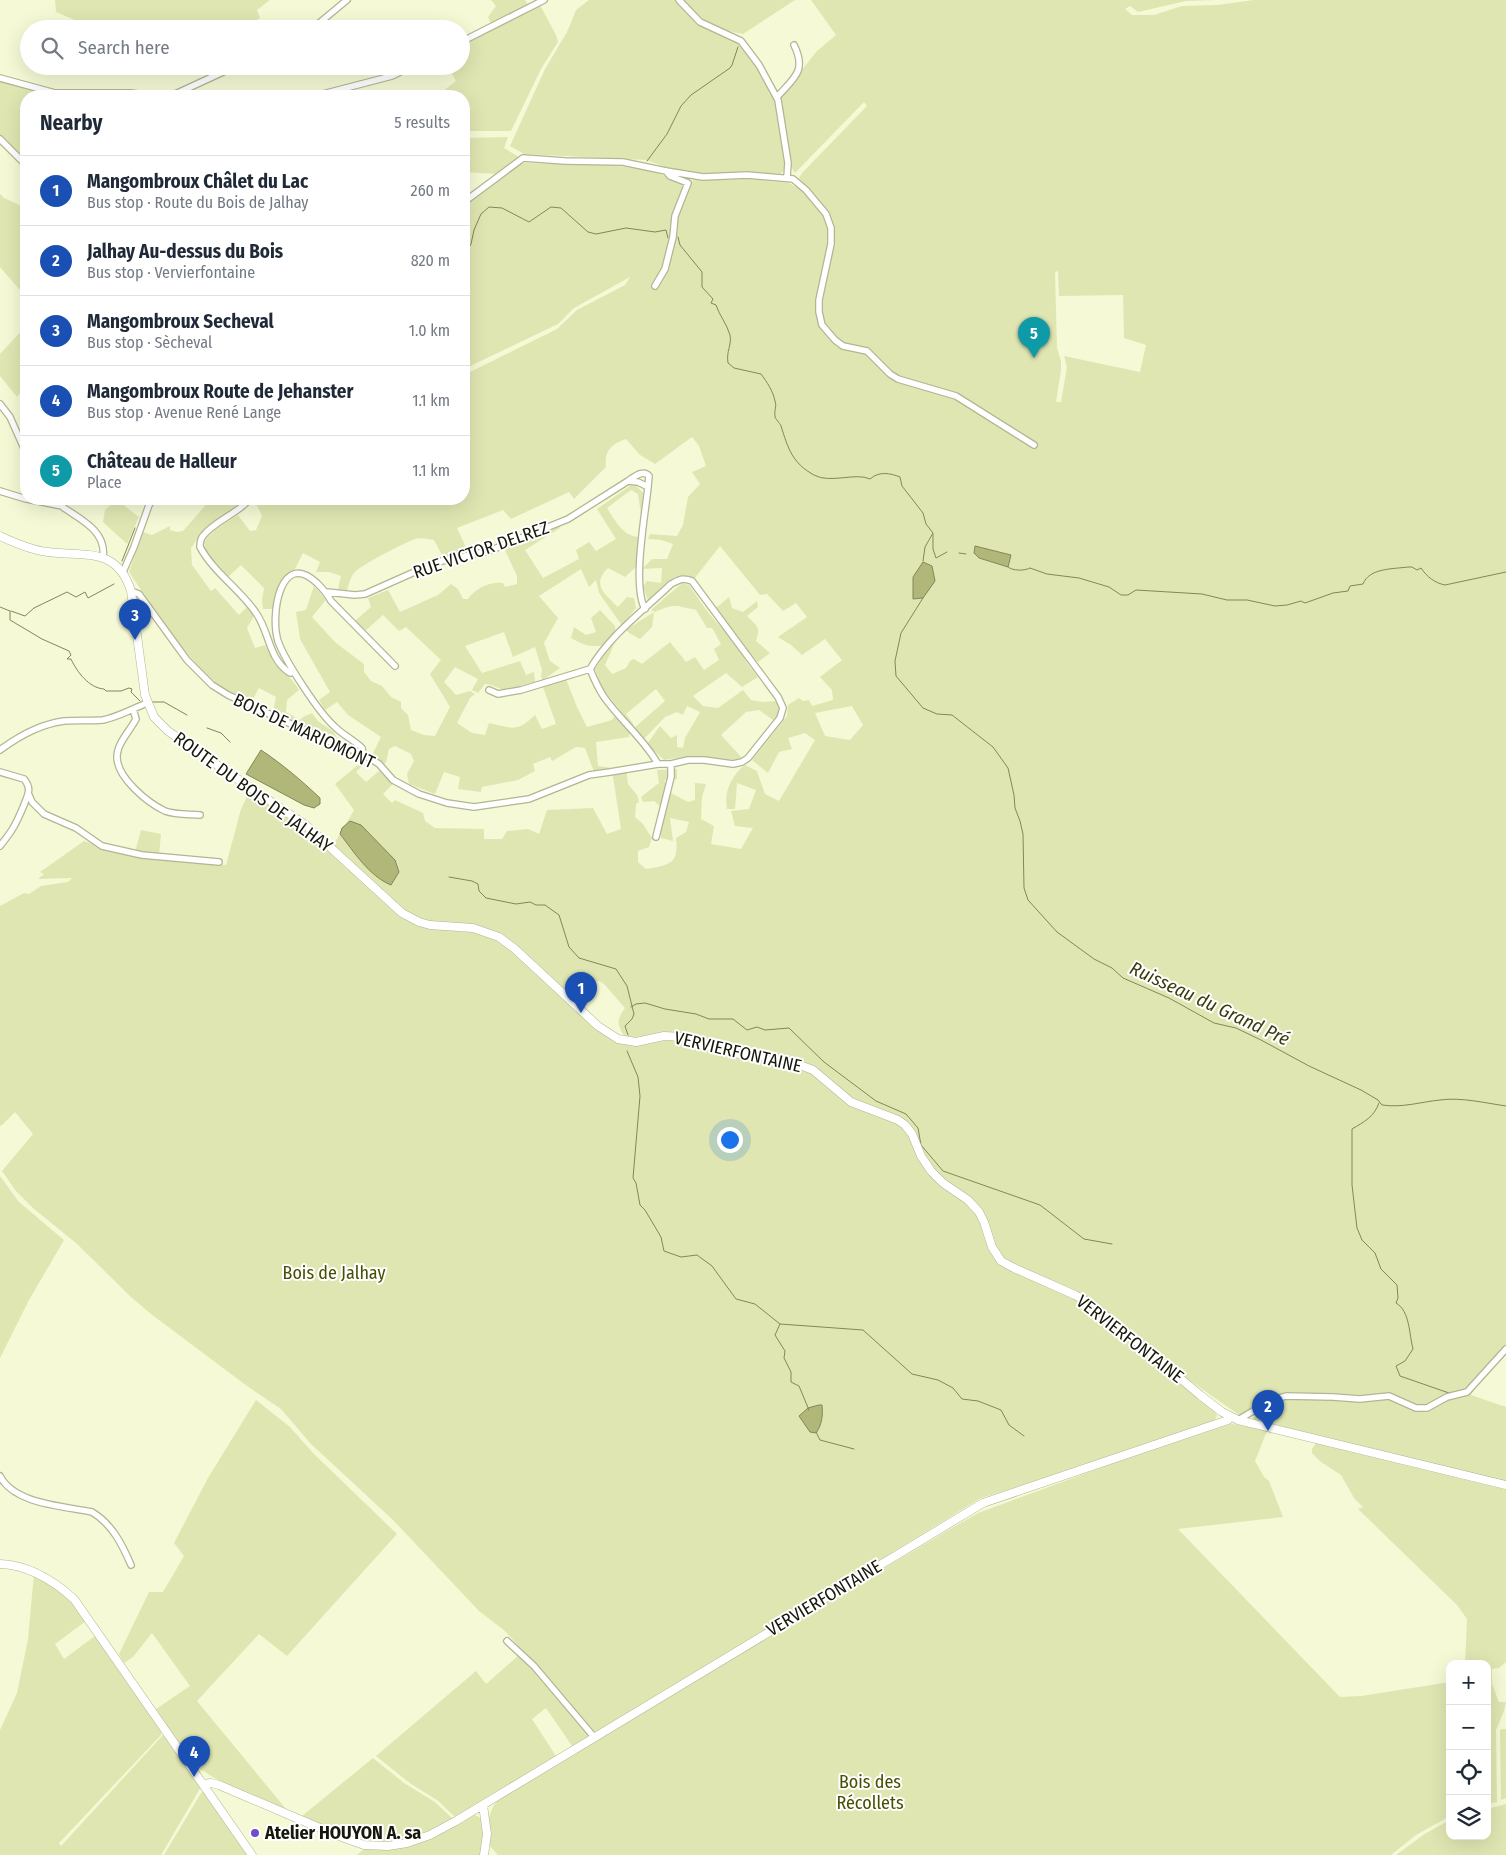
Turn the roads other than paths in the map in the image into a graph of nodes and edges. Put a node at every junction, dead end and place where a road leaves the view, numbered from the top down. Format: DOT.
graph roads {
  1 [pos="347,0"];
  2 [pos="544,0"];
  3 [pos="678,0"];
  4 [pos="323,20"];
  5 [pos="470,37"];
  6 [pos="794,45"];
  7 [pos="216,75"];
  8 [pos="394,75"];
  9 [pos="0,78"];
  10 [pos="44,90"];
  11 [pos="183,90"];
  12 [pos="338,90"];
  13 [pos="777,97"];
  14 [pos="0,139"];
  15 [pos="20,159"];
  16 [pos="666,171"];
  17 [pos="787,177"];
  18 [pos="470,197"];
  19 [pos="656,286"];
  20 [pos="0,404"];
  21 [pos="20,440"];
  22 [pos="1034,445"];
  23 [pos="628,481"];
  24 [pos="648,487"];
  25 [pos="0,491"];
  26 [pos="20,497"];
  27 [pos="57,505"];
  28 [pos="149,505"];
  29 [pos="244,505"];
  30 [pos="62,506"];
  31 [pos="0,536"];
  32 [pos="103,558"];
  33 [pos="123,572"];
  34 [pos="132,591"];
  35 [pos="327,592"];
  36 [pos="646,609"];
  37 [pos="395,666"];
  38 [pos="590,669"];
  39 [pos="294,672"];
  40 [pos="489,690"];
  41 [pos="146,699"];
  42 [pos="133,709"];
  43 [pos="0,750"];
  44 [pos="363,754"];
  45 [pos="658,764"];
  46 [pos="671,764"];
  47 [pos="0,772"];
  48 [pos="29,795"];
  49 [pos="200,815"];
  50 [pos="656,837"];
  51 [pos="1,843"];
  52 [pos="219,862"];
  53 [pos="615,1038"];
  54 [pos="1506,1349"];
  55 [pos="1234,1418"];
  56 [pos="0,1476"];
  57 [pos="1506,1484"];
  58 [pos="0,1564"];
  59 [pos="131,1565"];
  60 [pos="507,1641"];
  61 [pos="594,1737"];
  62 [pos="203,1784"];
  63 [pos="483,1805"];
  64 [pos="252,1855"];
  65 [pos="484,1855"];
  1 -- 4 [label="street"];
  2 -- 5 [label="street"];
  3 -- 13 [label="street"];
  6 -- 13 [label="street"];
  7 -- 11 [label="street"];
  8 -- 12 [label="street"];
  9 -- 10 [label="street"];
  13 -- 17 [label="street"];
  14 -- 15 [label="street"];
  16 -- 17 [label="street"];
  16 -- 18 [label="street"];
  16 -- 19 [label="street"];
  17 -- 22 [label="street"];
  20 -- 21 [label="street"];
  23 -- 24 [label="street"];
  23 -- 24 [label="street, RUE VICTOR DELREZ"];
  23 -- 35 [label="street, RUE VICTOR DELREZ"];
  24 -- 36 [label="street"];
  25 -- 26 [label="street"];
  27 -- 30 [label="street"];
  28 -- 33 [label="street"];
  29 -- 39 [label="street"];
  30 -- 32 [label="street"];
  31 -- 32 [label="main road"];
  32 -- 33 [label="main road"];
  33 -- 34 [label="main road"];
  34 -- 41 [label="main road"];
  34 -- 44 [label="street, BOIS DE MARIOMONT"];
  35 -- 37 [label="street"];
  35 -- 39 [label="street"];
  36 -- 38 [label="street, BOIS DE MARIOMONT"];
  36 -- 46 [label="street, BOIS DE MARIOMONT"];
  38 -- 40 [label="street"];
  38 -- 45 [label="street"];
  39 -- 44 [label="street"];
  41 -- 42 [label="street"];
  41 -- 53 [label="main road, ROUTE DU BOIS DE JALHAY"];
  42 -- 43 [label="street"];
  42 -- 49 [label="street"];
  44 -- 45 [label="street, BOIS DE MARIOMONT"];
  45 -- 46 [label="street, BOIS DE MARIOMONT"];
  46 -- 50 [label="street"];
  47 -- 48 [label="street"];
  48 -- 51 [label="street"];
  48 -- 52 [label="street"];
  53 -- 55 [label="main road, VERVIERFONTAINE"];
  54 -- 55 [label="street, VERVIERFONTAINE"];
  55 -- 57 [label="main road, VERVIERFONTAINE"];
  55 -- 61 [label="main road, VERVIERFONTAINE"];
  56 -- 59 [label="street"];
  58 -- 62 [label="main road"];
  60 -- 61 [label="street"];
  61 -- 63 [label="main road, VERVIERFONTAINE"];
  62 -- 63 [label="main road, VERVIERFONTAINE"];
  62 -- 64 [label="main road"];
  63 -- 65 [label="main road"];
}
